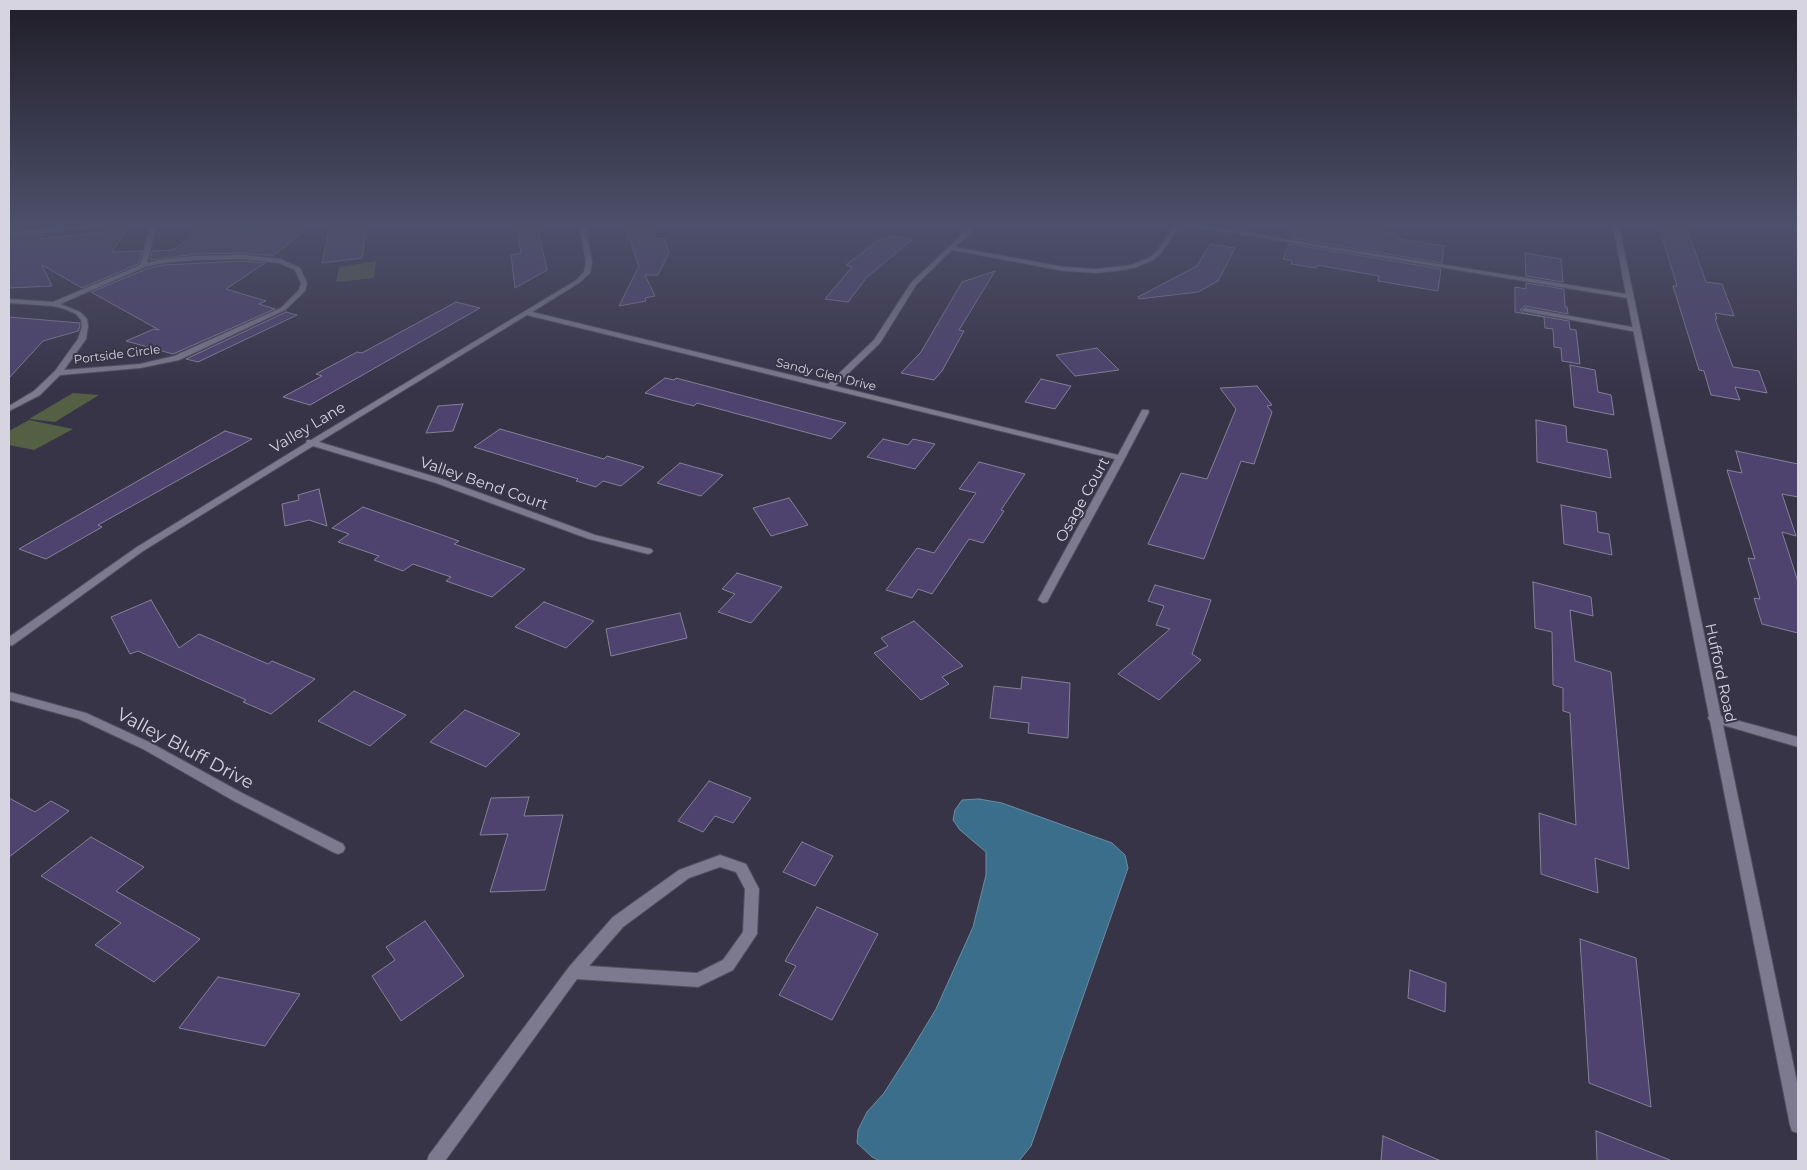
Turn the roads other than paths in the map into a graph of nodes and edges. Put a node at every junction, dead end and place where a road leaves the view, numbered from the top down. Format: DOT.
graph roads {
  1 [pos="109,281"];
  2 [pos="303,281"];
  3 [pos="577,281"];
  4 [pos="916,281"];
  5 [pos="1534,281"];
  6 [pos="1627,281"];
  7 [pos="1630,296"];
  8 [pos="9,301"];
  9 [pos="54,304"];
  10 [pos="1525,310"];
  11 [pos="526,313"];
  12 [pos="1637,330"];
  13 [pos="58,373"];
  14 [pos="830,387"];
  15 [pos="9,409"];
  16 [pos="1145,412"];
  17 [pos="310,442"];
  18 [pos="1121,458"];
  19 [pos="648,551"];
  20 [pos="1043,600"];
  21 [pos="9,642"];
  22 [pos="9,696"];
  23 [pos="1714,718"];
  24 [pos="1798,742"];
  25 [pos="338,848"];
  26 [pos="574,972"];
  27 [pos="1798,1125"];
  28 [pos="435,1161"];
  1 -- 9 [label="street, Portside Circle"];
  2 -- 13 [label="street, Portside Circle"];
  3 -- 11 [label="street, Valley Lane"];
  4 -- 14 [label="street"];
  5 -- 7 [label="street"];
  6 -- 7 [label="street, Hufford Road"];
  7 -- 12 [label="street, Hufford Road"];
  8 -- 9 [label="street"];
  9 -- 13 [label="street"];
  10 -- 12 [label="street"];
  11 -- 14 [label="street, Sandy Glen Drive"];
  11 -- 17 [label="street, Valley Lane"];
  12 -- 23 [label="street, Hufford Road"];
  13 -- 15 [label="street"];
  14 -- 18 [label="street, Sandy Glen Drive"];
  16 -- 18 [label="street, Osage Court"];
  17 -- 19 [label="street, Valley Bend Court"];
  17 -- 21 [label="street, Valley Lane"];
  18 -- 20 [label="street, Osage Court"];
  22 -- 25 [label="street, Valley Bluff Drive"];
  23 -- 24 [label="street"];
  23 -- 27 [label="street, Hufford Road"];
  26 -- 26 [label="street"];
  26 -- 28 [label="street"];
}
